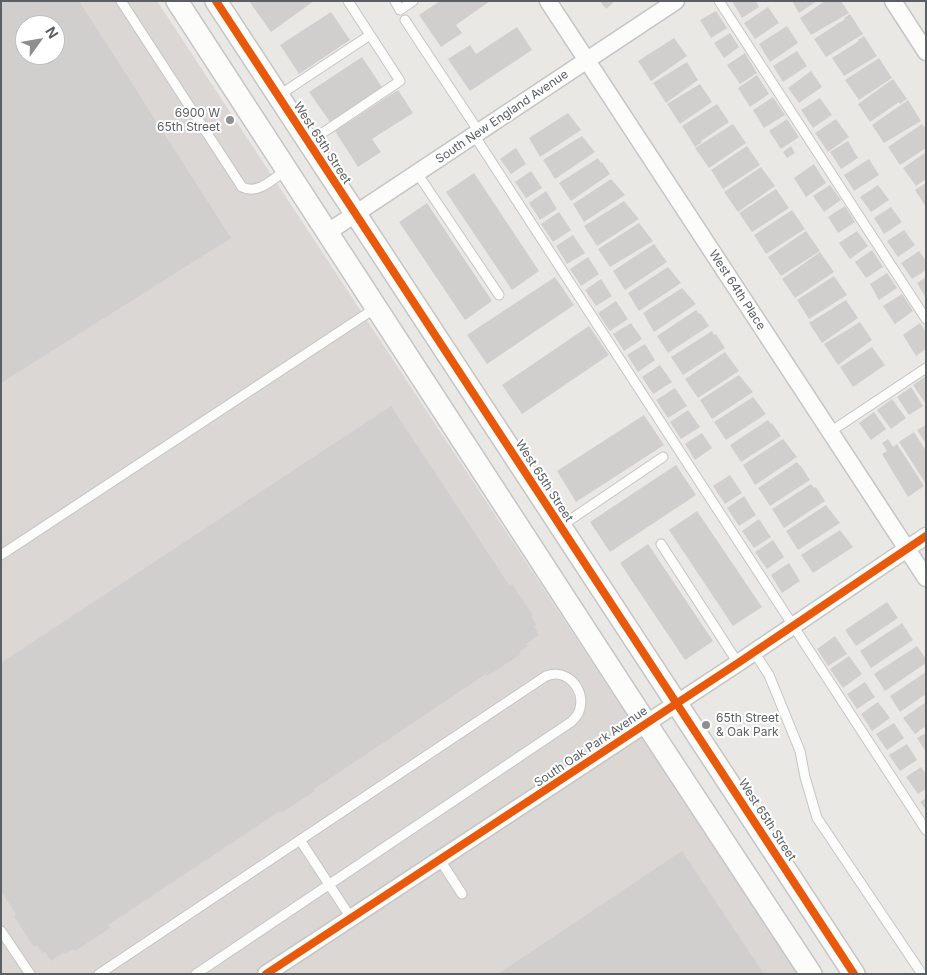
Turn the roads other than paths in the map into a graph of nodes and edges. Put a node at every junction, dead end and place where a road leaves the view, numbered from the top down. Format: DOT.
graph roads {
  1 [pos="121,1"];
  2 [pos="177,1"];
  3 [pos="348,1"];
  4 [pos="395,1"];
  5 [pos="413,1"];
  6 [pos="548,1"];
  7 [pos="676,1"];
  8 [pos="719,1"];
  9 [pos="893,1"];
  10 [pos="220,3"];
  11 [pos="405,20"];
  12 [pos="370,35"];
  13 [pos="926,52"];
  14 [pos="587,60"];
  15 [pos="278,96"];
  16 [pos="477,133"];
  17 [pos="308,143"];
  18 [pos="287,169"];
  19 [pos="417,173"];
  20 [pos="355,214"];
  21 [pos="328,232"];
  22 [pos="499,295"];
  23 [pos="377,307"];
  24 [pos="926,319"];
  25 [pos="926,368"];
  26 [pos="830,432"];
  27 [pos="663,457"];
  28 [pos="560,526"];
  29 [pos="926,536"];
  30 [pos="661,544"];
  31 [pos="906,548"];
  32 [pos="1,555"];
  33 [pos="926,578"];
  34 [pos="792,626"];
  35 [pos="754,652"];
  36 [pos="738,663"];
  37 [pos="677,703"];
  38 [pos="646,723"];
  39 [pos="926,830"];
  40 [pos="300,840"];
  41 [pos="440,860"];
  42 [pos="329,884"];
  43 [pos="462,894"];
  44 [pos="351,918"];
  45 [pos="1,931"];
  46 [pos="30,974"];
  47 [pos="99,974"];
  48 [pos="196,974"];
  49 [pos="266,974"];
  50 [pos="811,974"];
  51 [pos="854,974"];
  52 [pos="922,974"];
  1 -- 18 [label="lane"];
  2 -- 18 [label="street"];
  3 -- 12 [label="lane"];
  4 -- 5 [label="lane"];
  6 -- 14 [label="street, West 64th Place"];
  7 -- 14 [label="street, South New England Avenue"];
  8 -- 24 [label="lane"];
  9 -- 13 [label="street"];
  10 -- 15 [label="street, West 65th Street"];
  11 -- 16 [label="lane"];
  12 -- 15 [label="lane"];
  12 -- 17 [label="lane"];
  14 -- 16 [label="street, South New England Avenue"];
  14 -- 26 [label="street, West 64th Place"];
  15 -- 17 [label="street, West 65th Street"];
  16 -- 19 [label="street, South New England Avenue"];
  16 -- 34 [label="lane"];
  17 -- 20 [label="street, West 65th Street"];
  18 -- 21 [label="street"];
  19 -- 20 [label="street, South New England Avenue"];
  19 -- 22 [label="lane"];
  20 -- 21 [label="street, South New England Avenue"];
  20 -- 28 [label="street, West 65th Street"];
  21 -- 23 [label="street"];
  23 -- 32 [label="lane"];
  23 -- 38 [label="street"];
  25 -- 26 [label="lane"];
  26 -- 31 [label="street, West 64th Place"];
  27 -- 28 [label="lane"];
  28 -- 37 [label="street, West 65th Street"];
  29 -- 31 [label="street, South Oak Park Avenue"];
  30 -- 36 [label="lane"];
  31 -- 33 [label="street, West 64th Place"];
  31 -- 34 [label="street, South Oak Park Avenue"];
  34 -- 35 [label="street, South Oak Park Avenue"];
  34 -- 39 [label="lane"];
  35 -- 36 [label="street, South Oak Park Avenue"];
  35 -- 52 [label="lane"];
  36 -- 37 [label="street, South Oak Park Avenue"];
  37 -- 38 [label="street, South Oak Park Avenue"];
  37 -- 51 [label="street, West 65th Street"];
  38 -- 41 [label="street, South Oak Park Avenue"];
  38 -- 50 [label="street"];
  40 -- 42 [label="lane"];
  40 -- 42 [label="lane"];
  40 -- 47 [label="lane"];
  41 -- 43 [label="lane"];
  41 -- 44 [label="street, South Oak Park Avenue"];
  42 -- 44 [label="lane"];
  42 -- 48 [label="lane"];
  44 -- 49 [label="street, South Oak Park Avenue"];
  45 -- 46 [label="lane"];
}
